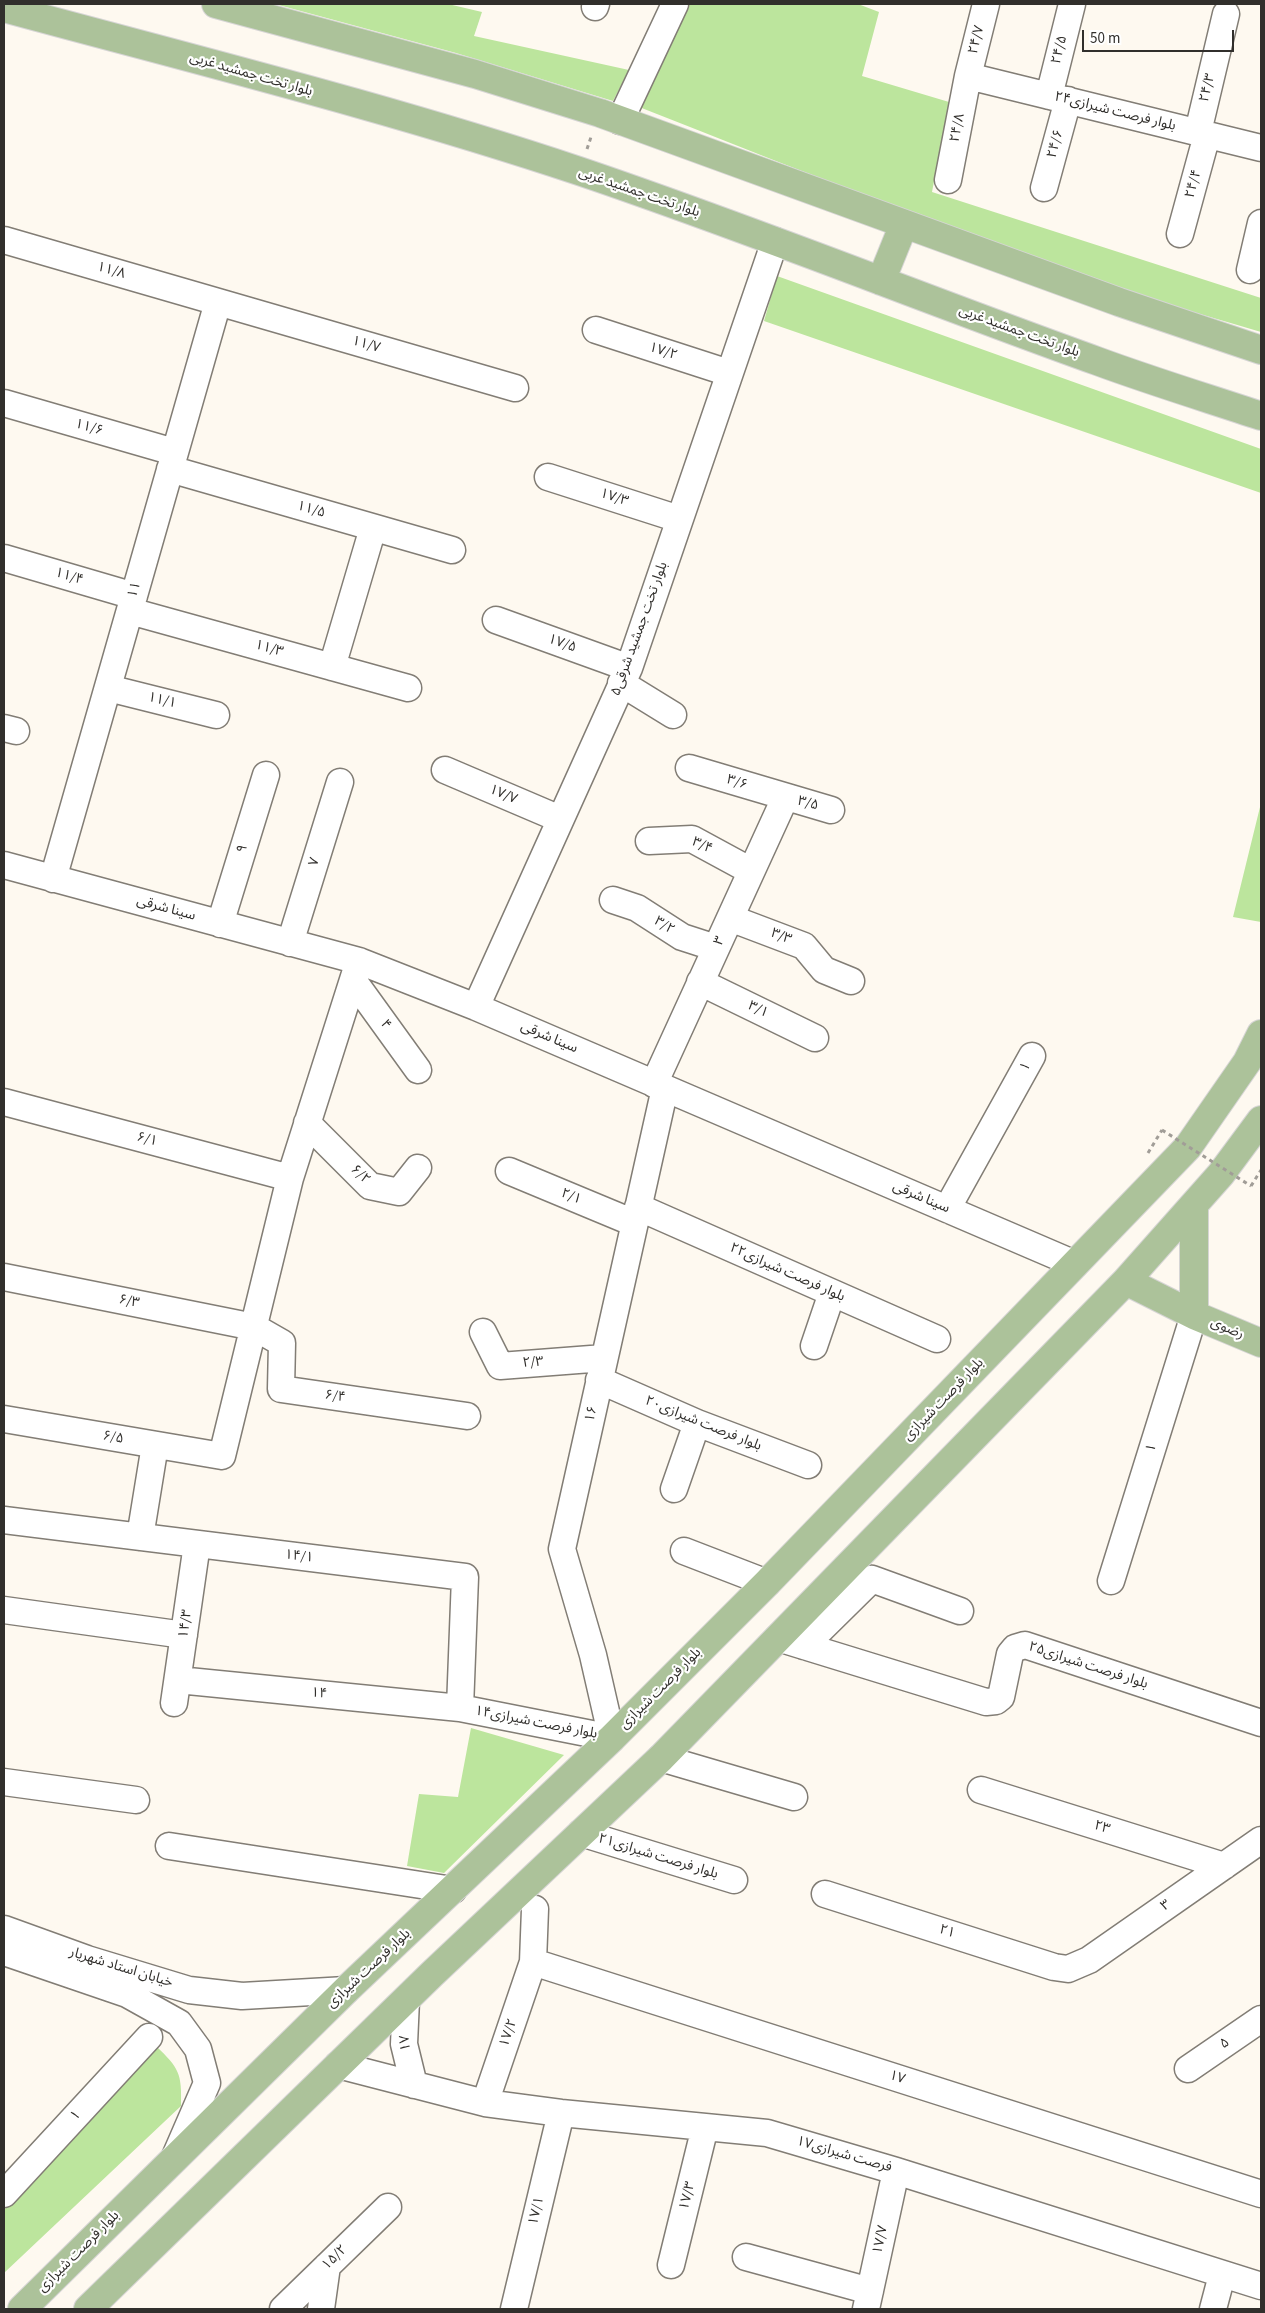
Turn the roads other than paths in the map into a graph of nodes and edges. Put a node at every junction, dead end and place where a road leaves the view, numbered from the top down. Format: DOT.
graph roads {
  1 [pos="216,4"];
  2 [pos="675,4"];
  3 [pos="986,4"];
  4 [pos="1072,4"];
  5 [pos="4,8"];
  6 [pos="1226,14"];
  7 [pos="968,76"];
  8 [pos="1058,98"];
  9 [pos="610,117"];
  10 [pos="1202,133"];
  11 [pos="1261,148"];
  12 [pos="948,180"];
  13 [pos="1044,188"];
  14 [pos="1261,223"];
  15 [pos="904,224"];
  16 [pos="1180,234"];
  17 [pos="4,240"];
  18 [pos="775,241"];
  19 [pos="1250,270"];
  20 [pos="881,281"];
  21 [pos="218,302"];
  22 [pos="596,330"];
  23 [pos="1261,350"];
  24 [pos="729,373"];
  25 [pos="515,388"];
  26 [pos="4,403"];
  27 [pos="1261,416"];
  28 [pos="172,460"];
  29 [pos="548,477"];
  30 [pos="679,520"];
  31 [pos="373,528"];
  32 [pos="452,550"];
  33 [pos="4,558"];
  34 [pos="132,604"];
  35 [pos="496,620"];
  36 [pos="332,667"];
  37 [pos="625,676"];
  38 [pos="108,688"];
  39 [pos="408,688"];
  40 [pos="216,715"];
  41 [pos="673,715"];
  42 [pos="689,768"];
  43 [pos="445,770"];
  44 [pos="266,775"];
  45 [pos="340,782"];
  46 [pos="785,798"];
  47 [pos="831,810"];
  48 [pos="560,819"];
  49 [pos="649,841"];
  50 [pos="4,865"];
  51 [pos="751,871"];
  52 [pos="53,879"];
  53 [pos="614,900"];
  54 [pos="730,918"];
  55 [pos="220,924"];
  56 [pos="290,943"];
  57 [pos="716,948"];
  58 [pos="356,970"];
  59 [pos="700,982"];
  60 [pos="851,982"];
  61 [pos="476,1006"];
  62 [pos="1261,1034"];
  63 [pos="815,1038"];
  64 [pos="1032,1056"];
  65 [pos="418,1070"];
  66 [pos="660,1086"];
  67 [pos="4,1102"];
  68 [pos="307,1123"];
  69 [pos="1257,1132"];
  70 [pos="418,1168"];
  71 [pos="509,1172"];
  72 [pos="290,1178"];
  73 [pos="1194,1205"];
  74 [pos="947,1209"];
  75 [pos="636,1215"];
  76 [pos="1075,1264"];
  77 [pos="4,1277"];
  78 [pos="1126,1281"];
  79 [pos="832,1292"];
  80 [pos="1194,1315"];
  81 [pos="254,1327"];
  82 [pos="482,1332"];
  83 [pos="937,1339"];
  84 [pos="1261,1343"];
  85 [pos="814,1346"];
  86 [pos="602,1370"];
  87 [pos="466,1416"];
  88 [pos="4,1419"];
  89 [pos="697,1423"];
  90 [pos="155,1445"];
  91 [pos="808,1465"];
  92 [pos="674,1489"];
  93 [pos="4,1520"];
  94 [pos="140,1537"];
  95 [pos="197,1544"];
  96 [pos="684,1552"];
  97 [pos="840,1574"];
  98 [pos="872,1579"];
  99 [pos="1111,1581"];
  100 [pos="767,1583"];
  101 [pos="4,1610"];
  102 [pos="960,1611"];
  103 [pos="184,1635"];
  104 [pos="778,1638"];
  105 [pos="804,1646"];
  106 [pos="176,1692"];
  107 [pos="460,1708"];
  108 [pos="1261,1723"];
  109 [pos="612,1738"];
  110 [pos="661,1758"];
  111 [pos="4,1782"];
  112 [pos="981,1790"];
  113 [pos="794,1798"];
  114 [pos="136,1800"];
  115 [pos="582,1833"];
  116 [pos="1261,1840"];
  117 [pos="169,1846"];
  118 [pos="1224,1866"];
  119 [pos="734,1880"];
  120 [pos="454,1890"];
  121 [pos="825,1894"];
  122 [pos="535,1909"];
  123 [pos="4,1929"];
  124 [pos="4,1952"];
  125 [pos="533,1962"];
  126 [pos="1068,1969"];
  127 [pos="346,1990"];
  128 [pos="406,2000"];
  129 [pos="1261,2019"];
  130 [pos="149,2037"];
  131 [pos="338,2066"];
  132 [pos="1188,2069"];
  133 [pos="414,2085"];
  134 [pos="485,2103"];
  135 [pos="560,2113"];
  136 [pos="705,2127"];
  137 [pos="174,2159"];
  138 [pos="896,2171"];
  139 [pos="4,2194"];
  140 [pos="1261,2194"];
  141 [pos="388,2208"];
  142 [pos="746,2257"];
  143 [pos="670,2265"];
  144 [pos="327,2266"];
  145 [pos="1222,2275"];
  146 [pos="1261,2286"];
  147 [pos="868,2300"];
  148 [pos="22,2309"];
  149 [pos="88,2309"];
  150 [pos="283,2309"];
  151 [pos="321,2309"];
  152 [pos="514,2309"];
  153 [pos="1213,2309"];
  1 -- 9 [label="main road"];
  2 -- 9 [label="street"];
  3 -- 7 [label="street, ۲۴/۷"];
  4 -- 8 [label="street, ۲۴/۵"];
  5 -- 18 [label="main road, بلوار تخت جمشید غربی"];
  6 -- 10 [label="street, ۲۴/۳"];
  7 -- 8 [label="street, بلوار فرصت شیرازی۲۴"];
  7 -- 12 [label="street, ۲۴/۸"];
  8 -- 10 [label="street, بلوار فرصت شیرازی۲۴"];
  8 -- 13 [label="street, ۲۴/۶"];
  9 -- 15 [label="main road"];
  10 -- 11 [label="street, بلوار فرصت شیرازی۲۴"];
  10 -- 16 [label="street, ۲۴/۴"];
  14 -- 19 [label="street"];
  15 -- 20 [label="main road"];
  15 -- 23 [label="main road"];
  17 -- 21 [label="street, ۱۱/۸"];
  18 -- 20 [label="main road, بلوار تخت جمشید غربی"];
  18 -- 24 [label="street, بلوار تخت جمشید شرقی۵"];
  20 -- 27 [label="main road, بلوار تخت جمشید غربی"];
  21 -- 25 [label="street, ۱۱/۷"];
  21 -- 28 [label="street, ۱۱"];
  22 -- 24 [label="street, ۱۷/۲"];
  24 -- 30 [label="street, بلوار تخت جمشید شرقی۵"];
  26 -- 28 [label="street, ۱۱/۶"];
  28 -- 31 [label="street, ۱۱/۵"];
  28 -- 34 [label="street, ۱۱"];
  29 -- 30 [label="street, ۱۷/۳"];
  30 -- 37 [label="street, بلوار تخت جمشید شرقی۵"];
  31 -- 32 [label="street, ۱۱/۵"];
  31 -- 36 [label="street"];
  33 -- 34 [label="street, ۱۱/۴"];
  34 -- 36 [label="street, ۱۱/۳"];
  34 -- 38 [label="street, ۱۱"];
  35 -- 37 [label="street, ۱۷/۵"];
  36 -- 39 [label="street, ۱۱/۳"];
  37 -- 41 [label="street, ۱۷/۵"];
  37 -- 48 [label="street, بلوار تخت جمشید شرقی۵"];
  38 -- 40 [label="street, ۱۱/۱"];
  38 -- 52 [label="street, ۱۱"];
  42 -- 46 [label="street, ۳/۶"];
  43 -- 48 [label="street, ۱۷/۷"];
  44 -- 55 [label="street, ۹"];
  45 -- 56 [label="street, ۷"];
  46 -- 47 [label="street, ۳/۵"];
  46 -- 51 [label="street, ۳"];
  48 -- 61 [label="street, بلوار تخت جمشید شرقی۵"];
  49 -- 51 [label="street, ۳/۴"];
  50 -- 52 [label="street, سینا شرقی"];
  51 -- 54 [label="street, ۳"];
  52 -- 55 [label="street, سینا شرقی"];
  53 -- 57 [label="street, ۳/۲"];
  54 -- 57 [label="street, ۳"];
  54 -- 60 [label="street, ۳/۳"];
  55 -- 56 [label="street, سینا شرقی"];
  56 -- 58 [label="street, سینا شرقی"];
  57 -- 59 [label="street, ۳"];
  58 -- 61 [label="street, سینا شرقی"];
  58 -- 65 [label="street, ۴"];
  58 -- 68 [label="street"];
  59 -- 63 [label="street, ۳/۱"];
  59 -- 66 [label="street, ۳"];
  61 -- 66 [label="street, سینا شرقی"];
  62 -- 76 [label="main road, بلوار فرصت شیرازی"];
  64 -- 74 [label="street, ۱"];
  66 -- 74 [label="street, سینا شرقی"];
  66 -- 75 [label="street, ۱۶"];
  67 -- 72 [label="street, ۶/۱"];
  68 -- 70 [label="street, ۶/۲"];
  68 -- 72 [label="street"];
  69 -- 73 [label="main road"];
  71 -- 75 [label="street, ۲/۱"];
  72 -- 81 [label="street"];
  73 -- 78 [label="main road"];
  73 -- 80 [label="main road"];
  74 -- 76 [label="street, سینا شرقی"];
  75 -- 79 [label="street, بلوار فرصت شیرازی۲۲"];
  75 -- 86 [label="street, ۱۶"];
  76 -- 100 [label="main road, بلوار فرصت شیرازی"];
  77 -- 81 [label="street, ۶/۳"];
  78 -- 80 [label="main road, رضوی"];
  78 -- 97 [label="main road"];
  79 -- 83 [label="street, بلوار فرصت شیرازی۲۲"];
  79 -- 85 [label="street"];
  80 -- 84 [label="main road, رضوی"];
  80 -- 99 [label="street, ۱"];
  81 -- 87 [label="street, ۶/۴"];
  81 -- 90 [label="street, ۶/۵"];
  82 -- 86 [label="street, ۲/۳"];
  86 -- 89 [label="street, بلوار فرصت شیرازی۲۰"];
  86 -- 109 [label="street, ۱۶"];
  88 -- 90 [label="street, ۶/۵"];
  89 -- 91 [label="street, بلوار فرصت شیرازی۲۰"];
  89 -- 92 [label="street"];
  90 -- 94 [label="street"];
  93 -- 94 [label="street, ۱۴/۱"];
  94 -- 95 [label="street, ۱۴/۱"];
  95 -- 103 [label="street, ۱۴/۳"];
  95 -- 107 [label="street, ۱۴/۱"];
  96 -- 100 [label="street"];
  97 -- 98 [label="street"];
  97 -- 104 [label="main road"];
  98 -- 102 [label="street"];
  98 -- 105 [label="street"];
  100 -- 109 [label="main road, بلوار فرصت شیرازی"];
  101 -- 103 [label="street"];
  103 -- 106 [label="street, ۱۴/۳"];
  104 -- 105 [label="street, بلوار فرصت شیرازی۲۵"];
  104 -- 110 [label="main road"];
  105 -- 108 [label="street, بلوار فرصت شیرازی۲۵"];
  106 -- 107 [label="street, ۱۴"];
  107 -- 109 [label="street, بلوار فرصت شیرازی۱۴"];
  109 -- 120 [label="main road, بلوار فرصت شیرازی"];
  110 -- 113 [label="street"];
  110 -- 115 [label="main road"];
  111 -- 114 [label="street"];
  112 -- 118 [label="street, ۲۳"];
  115 -- 119 [label="street, بلوار فرصت شیرازی۲۱"];
  115 -- 128 [label="main road"];
  116 -- 118 [label="street, ۳"];
  117 -- 120 [label="street"];
  118 -- 126 [label="street, ۳"];
  120 -- 127 [label="main road, بلوار فرصت شیرازی"];
  121 -- 126 [label="street, ۲۱"];
  122 -- 125 [label="street, ۱۷/۲"];
  123 -- 127 [label="street, خیابان استاد شهریار"];
  124 -- 137 [label="street, خیابان استاد شهریار"];
  125 -- 134 [label="street, ۱۷/۲"];
  125 -- 140 [label="street, ۱۷"];
  127 -- 137 [label="main road, بلوار فرصت شیرازی"];
  128 -- 131 [label="main road"];
  128 -- 133 [label="street, ۱۷"];
  129 -- 132 [label="street, ۵"];
  130 -- 139 [label="street, ۱"];
  131 -- 133 [label="street, ۱۷فرصت شیرازی"];
  131 -- 149 [label="main road"];
  133 -- 134 [label="street, ۱۷فرصت شیرازی"];
  134 -- 135 [label="street, ۱۷فرصت شیرازی"];
  135 -- 136 [label="street, ۱۷فرصت شیرازی"];
  135 -- 152 [label="street, ۱۷/۱"];
  136 -- 138 [label="street, ۱۷فرصت شیرازی"];
  136 -- 143 [label="street, ۱۷/۳"];
  137 -- 148 [label="main road, بلوار فرصت شیرازی"];
  138 -- 145 [label="street, ۱۷فرصت شیرازی"];
  138 -- 147 [label="street, ۱۷/۷"];
  141 -- 144 [label="street, ۱۵/۲"];
  142 -- 147 [label="street"];
  144 -- 150 [label="street, ۱۵/۲"];
  144 -- 151 [label="street"];
  145 -- 146 [label="street, ۱۷فرصت شیرازی"];
  145 -- 153 [label="street"];
}
